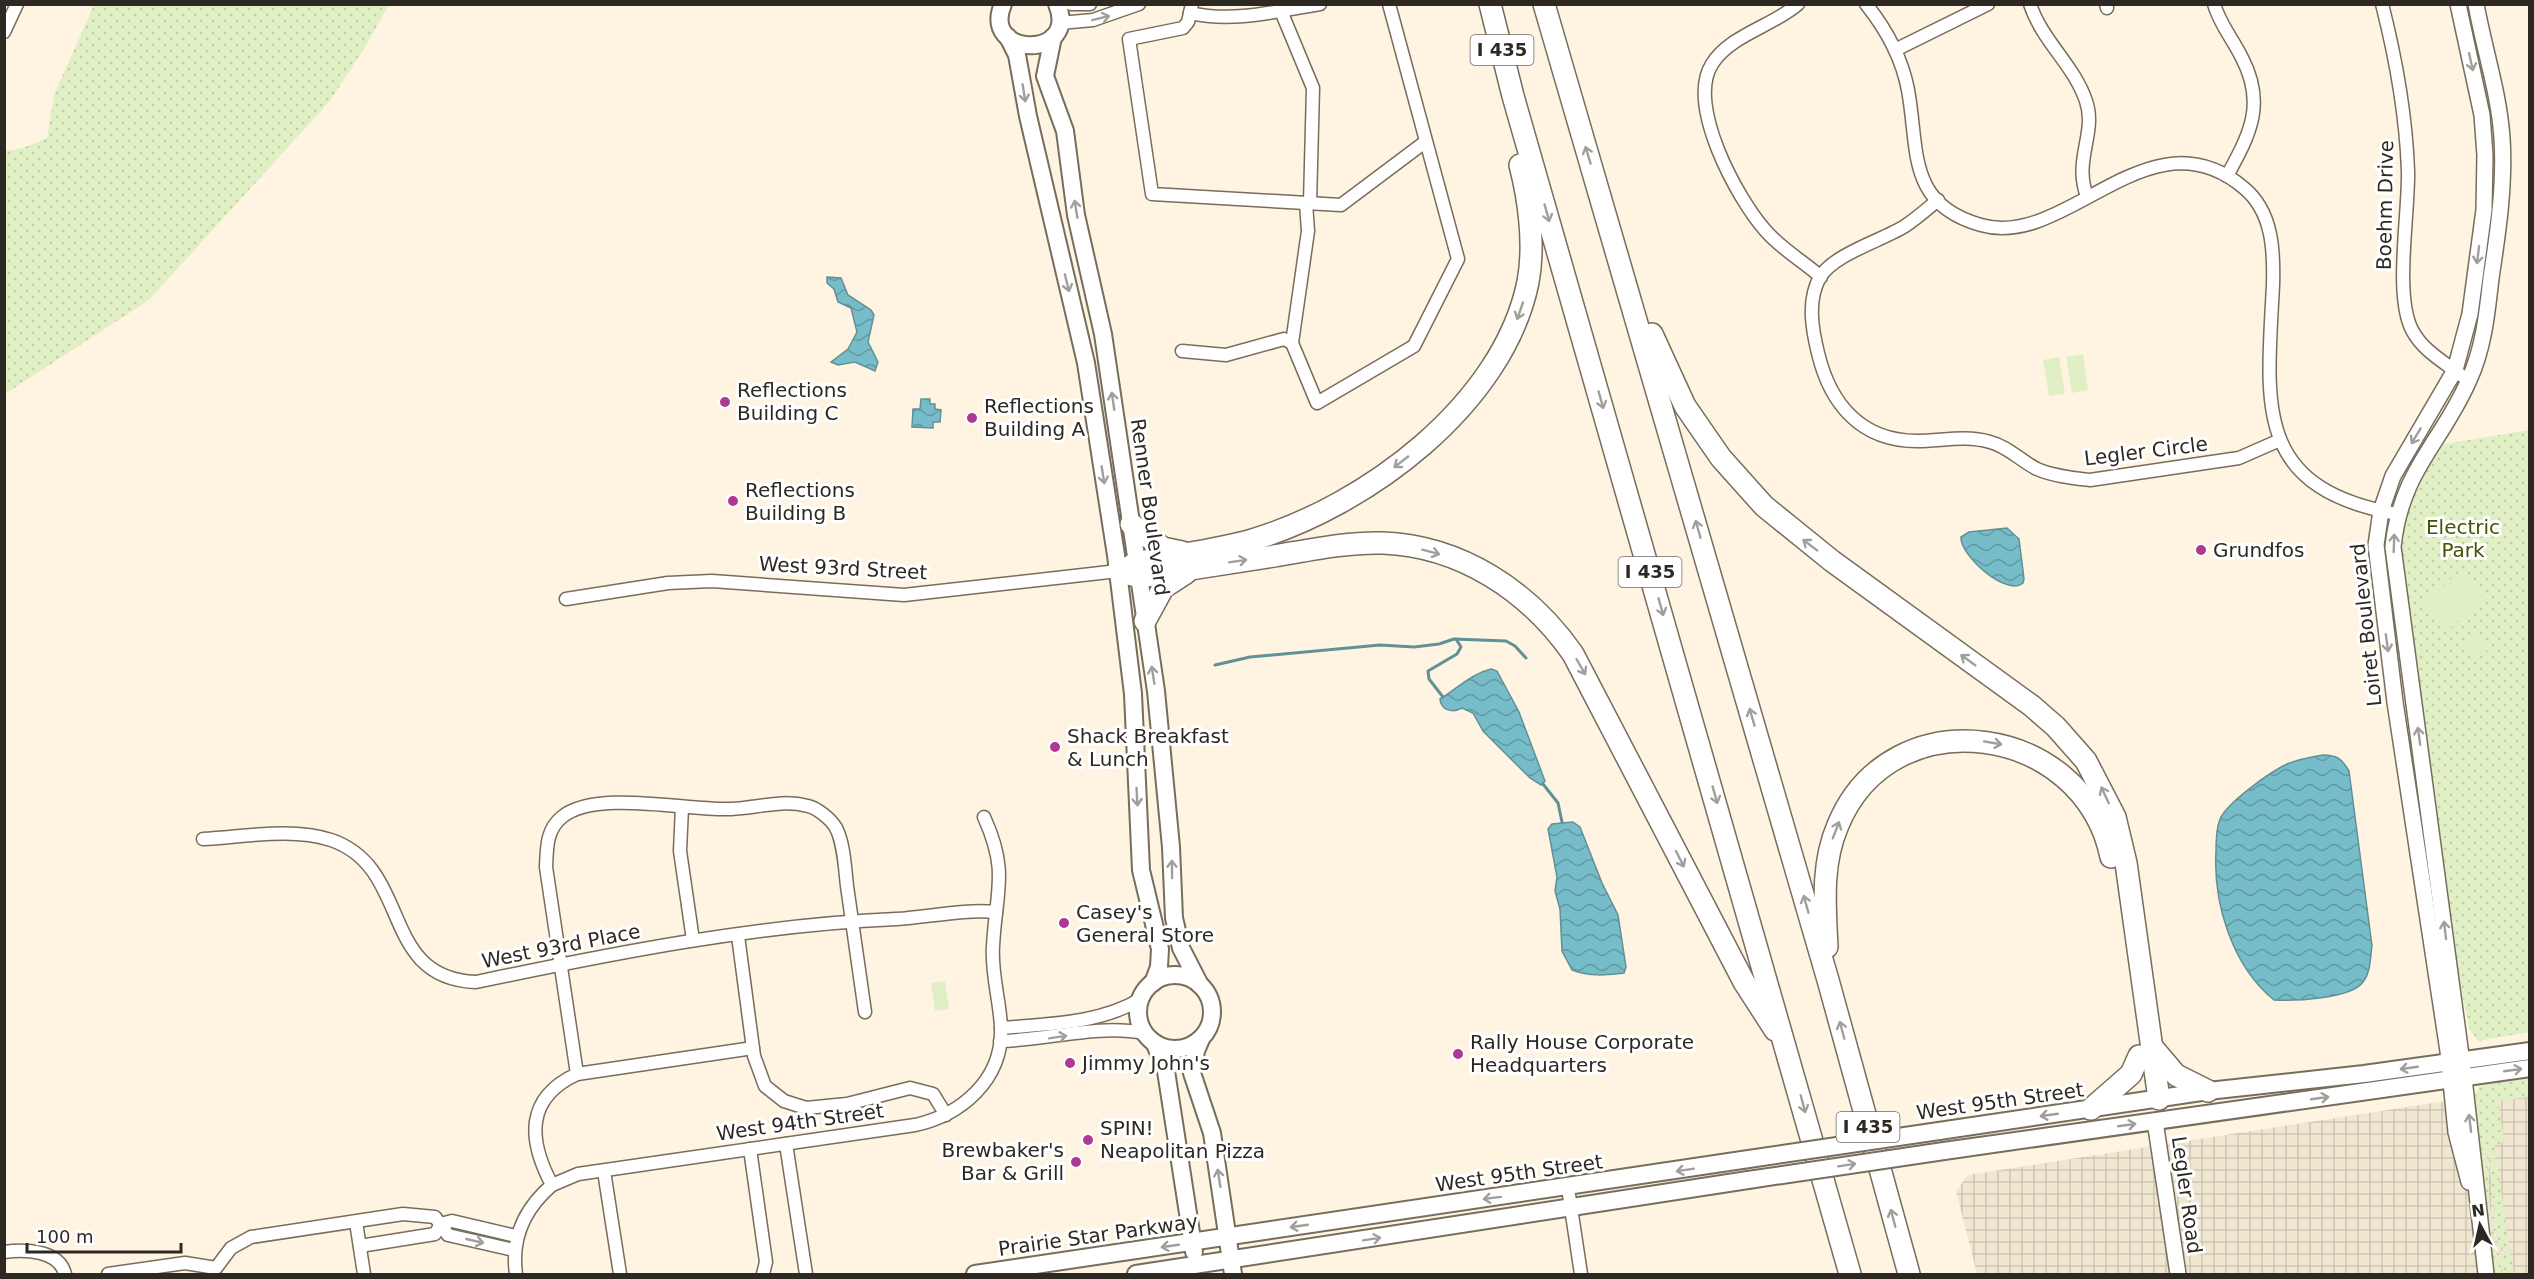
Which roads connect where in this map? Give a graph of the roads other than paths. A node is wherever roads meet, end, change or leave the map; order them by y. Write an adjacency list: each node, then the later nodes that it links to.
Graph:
1 (16, 4): 22 (street)
2 (1003, 4): 23 (main road, Renner Boulevard)
3 (1057, 4): 21 (main road)
4 (1071, 4): 5 (street)
5 (1089, 4)
6 (1139, 4): 21 (street, one-way to 6)
7 (1320, 4): 20 (street)
8 (1389, 4): 28 (street)
9 (1490, 4): 27 (highway, I 435)
10 (1544, 4): 33 (highway, I 435, one-way to 10)
11 (1798, 4): 34 (street)
12 (1866, 4): 24 (street)
13 (1988, 4): 24 (street)
14 (2030, 4): 30 (street)
15 (2214, 4): 29 (street)
16 (2382, 4): 37 (street, Boehm Drive)
17 (2458, 4): 26 (street, Loiret Boulevard, one-way to 26)
18 (2475, 4): 25 (street, Loiret Boulevard)
19 (1191, 9): 20 (street); 32 (street)
20 (1281, 11): 32 (street)
21 (1056, 30): 23 (main road); 42 (main road, Renner Boulevard, one-way to 21)
22 (4, 32)
23 (1008, 38): 44 (main road, Renner Boulevard, one-way to 44)
24 (1895, 50): 31 (street)
25 (2494, 86): 26 (street); 38 (street, Loiret Boulevard)
26 (2477, 89): 37 (street, Loiret Boulevard, one-way to 37)
27 (1513, 96): 43 (highway, one-way to 43); 67 (highway, I 435, one-way to 67)
28 (1425, 142): 32 (street); 35 (street)
29 (2227, 176): 30 (street); 39 (street)
30 (2087, 196): 31 (street)
31 (1938, 200): 34 (street)
32 (1308, 203): 35 (street)
33 (1623, 272): 57 (highway, I 435, one-way to 33); 69 (highway, one-way to 33)
34 (1821, 277): 39 (street, Legler Circle)
35 (1292, 343): 36 (street)
36 (1182, 351)
37 (2455, 370): 38 (street, Boehm Drive); 40 (street, Loiret Boulevard, one-way to 40)
38 (2469, 381): 41 (street, Loiret Boulevard)
39 (2280, 440): 40 (street)
40 (2381, 511): 41 (street); 51 (street, Loiret Boulevard, one-way to 51)
41 (2397, 514): 50 (street, Loiret Boulevard, one-way to 41)
42 (1131, 524): 43 (highway); 44 (main road, Renner Boulevard)
43 (1194, 560): 44 (highway); 46 (highway); 67 (highway, one-way to 67)
44 (1131, 570): 45 (street, West 93rd Street); 46 (main road, Renner Boulevard); 58 (main road, Renner Boulevard, one-way to 58)
45 (566, 599)
46 (1145, 621): 59 (main road, Renner Boulevard, one-way to 46)
47 (682, 807): 53 (street); 55 (street); 56 (street)
48 (984, 817): 52 (street, West 94th Street)
49 (203, 839): 56 (street, West 93rd Place)
50 (2437, 863): 51 (street); 70 (street, Loiret Boulevard, one-way to 50)
51 (2419, 865): 70 (street, Loiret Boulevard)
52 (996, 912): 53 (street, West 93rd Place); 62 (street, West 94th Street)
53 (852, 920): 54 (street, West 93rd Place); 61 (street)
54 (738, 936): 55 (street, West 93rd Place); 66 (street)
55 (693, 940): 56 (street, West 93rd Place)
56 (562, 964): 72 (street)
57 (1828, 980): 69 (highway, one-way to 69); 107 (highway, I 435, one-way to 57)
58 (1153, 983): 59 (main road); 60 (main road)
59 (1200, 985): 64 (main road)
60 (1141, 999): 62 (street); 63 (main road)
61 (865, 1012)
62 (1001, 1028): 65 (street, West 94th Street)
63 (1150, 1038): 64 (main road); 65 (street, one-way to 63); 89 (main road)
64 (1202, 1039): 88 (main road, one-way to 64)
65 (1000, 1041): 77 (street, West 94th Street)
66 (753, 1048): 72 (street); 77 (street)
67 (1787, 1048): 106 (highway, I 435, one-way to 106)
68 (2529, 1051): 70 (main road, West 95th Street)
69 (2145, 1052): 74 (highway); 75 (highway); 76 (highway)
70 (2455, 1061): 73 (street, Loiret Boulevard); 74 (main road, West 95th Street, one-way to 74)
71 (2529, 1068): 73 (main road, West 95th Street, one-way to 71)
72 (577, 1074): 82 (street)
73 (2456, 1079): 78 (main road, West 95th Street, one-way to 73); 109 (street, Loiret Boulevard)
74 (2208, 1091): 75 (main road, West 95th Street)
75 (2152, 1100): 76 (main road, West 95th Street); 78 (main road)
76 (2091, 1109): 83 (main road, West 95th Street, one-way to 83, bridge)
77 (946, 1115): 79 (street, West 94th Street)
78 (2155, 1121): 84 (main road, West 95th Street, one-way to 78, bridge); 108 (street, Legler Road)
79 (786, 1144): 80 (street, West 94th Street); 102 (street)
80 (750, 1149): 81 (street, West 94th Street); 96 (street)
81 (604, 1170): 82 (street, West 94th Street); 101 (street)
82 (552, 1185): 87 (street)
83 (1568, 1188): 84 (street); 88 (main road, West 95th Street, one-way to 88)
84 (1571, 1209): 93 (main road, West 95th Street, one-way to 84); 105 (street)
85 (356, 1222): 86 (street); 90 (street); 95 (street)
86 (441, 1224): 87 (street); 90 (street); 91 (street, one-way to 91)
87 (516, 1236): 91 (street)
88 (1227, 1236): 89 (main road, Prairie Star Parkway); 93 (main road)
89 (1193, 1243): 94 (main road); 103 (main road, Prairie Star Parkway, one-way to 103)
90 (360, 1246): 99 (street)
91 (514, 1250): 100 (street)
92 (4, 1252): 97 (street)
93 (1232, 1268): 94 (main road)
94 (1197, 1270): 104 (main road)
95 (214, 1271): 98 (street)
96 (764, 1273)
97 (65, 1275)
98 (108, 1275)
99 (364, 1275)
100 (516, 1275)
101 (620, 1275)
102 (806, 1275)
103 (975, 1275)
104 (1136, 1275)
105 (1581, 1275)
106 (1850, 1275)
107 (1909, 1275)
108 (2178, 1275)
109 (2486, 1275)

